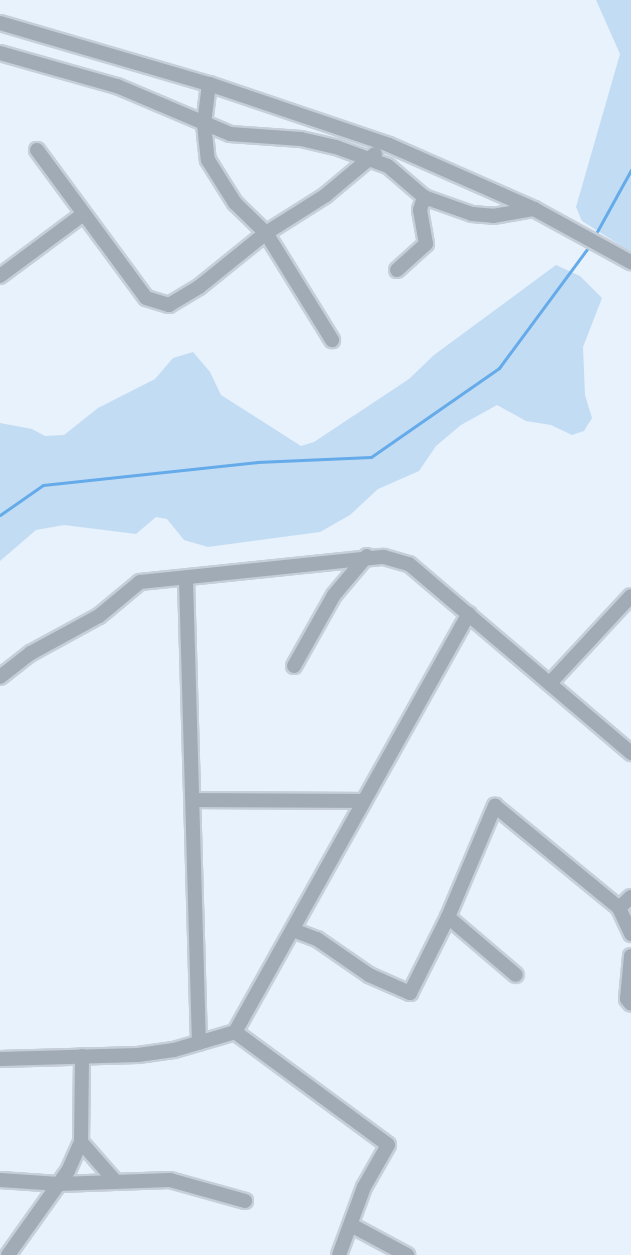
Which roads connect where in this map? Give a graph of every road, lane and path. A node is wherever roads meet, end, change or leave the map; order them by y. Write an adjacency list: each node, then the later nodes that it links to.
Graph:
1 (0, 23): 3 (street)
2 (0, 53): 4 (street)
3 (209, 84): 4 (street); 5 (street)
4 (204, 124): 7 (street); 11 (street)
5 (383, 142): 7 (street); 9 (street)
6 (37, 150): 10 (street)
7 (370, 159): 8 (street); 11 (street)
8 (424, 197): 9 (street); 13 (street)
9 (534, 209): 12 (street)
10 (82, 215): 11 (street); 14 (street)
11 (266, 233): 15 (street)
12 (631, 262)
13 (397, 270)
14 (0, 276)
15 (332, 340)
16 (367, 556): 17 (street); 19 (street); 20 (street)
17 (186, 579): 21 (street); 24 (street)
18 (631, 596): 22 (street)
19 (469, 614): 22 (street); 25 (street)
20 (294, 666)
21 (0, 677)
22 (551, 682): 23 (street)
23 (631, 753)
24 (194, 800): 25 (street); 35 (street)
25 (364, 801): 29 (street)
26 (631, 897): 27 (street)
27 (619, 908): 28 (street); 30 (street)
28 (448, 917): 29 (street); 32 (street)
29 (293, 930): 34 (street)
30 (631, 934)
31 (631, 956): 33 (street)
32 (516, 975)
33 (631, 1004)
34 (234, 1032): 35 (street); 43 (street)
35 (199, 1043): 36 (street)
36 (82, 1056): 37 (street); 38 (street)
37 (0, 1059)
38 (81, 1143): 40 (street); 41 (street)
39 (0, 1180): 41 (street)
40 (115, 1181): 41 (street); 42 (street)
41 (59, 1184): 44 (street)
42 (245, 1201)
43 (351, 1225): 45 (street); 46 (street)
44 (8, 1255)
45 (339, 1255)
46 (406, 1255)

